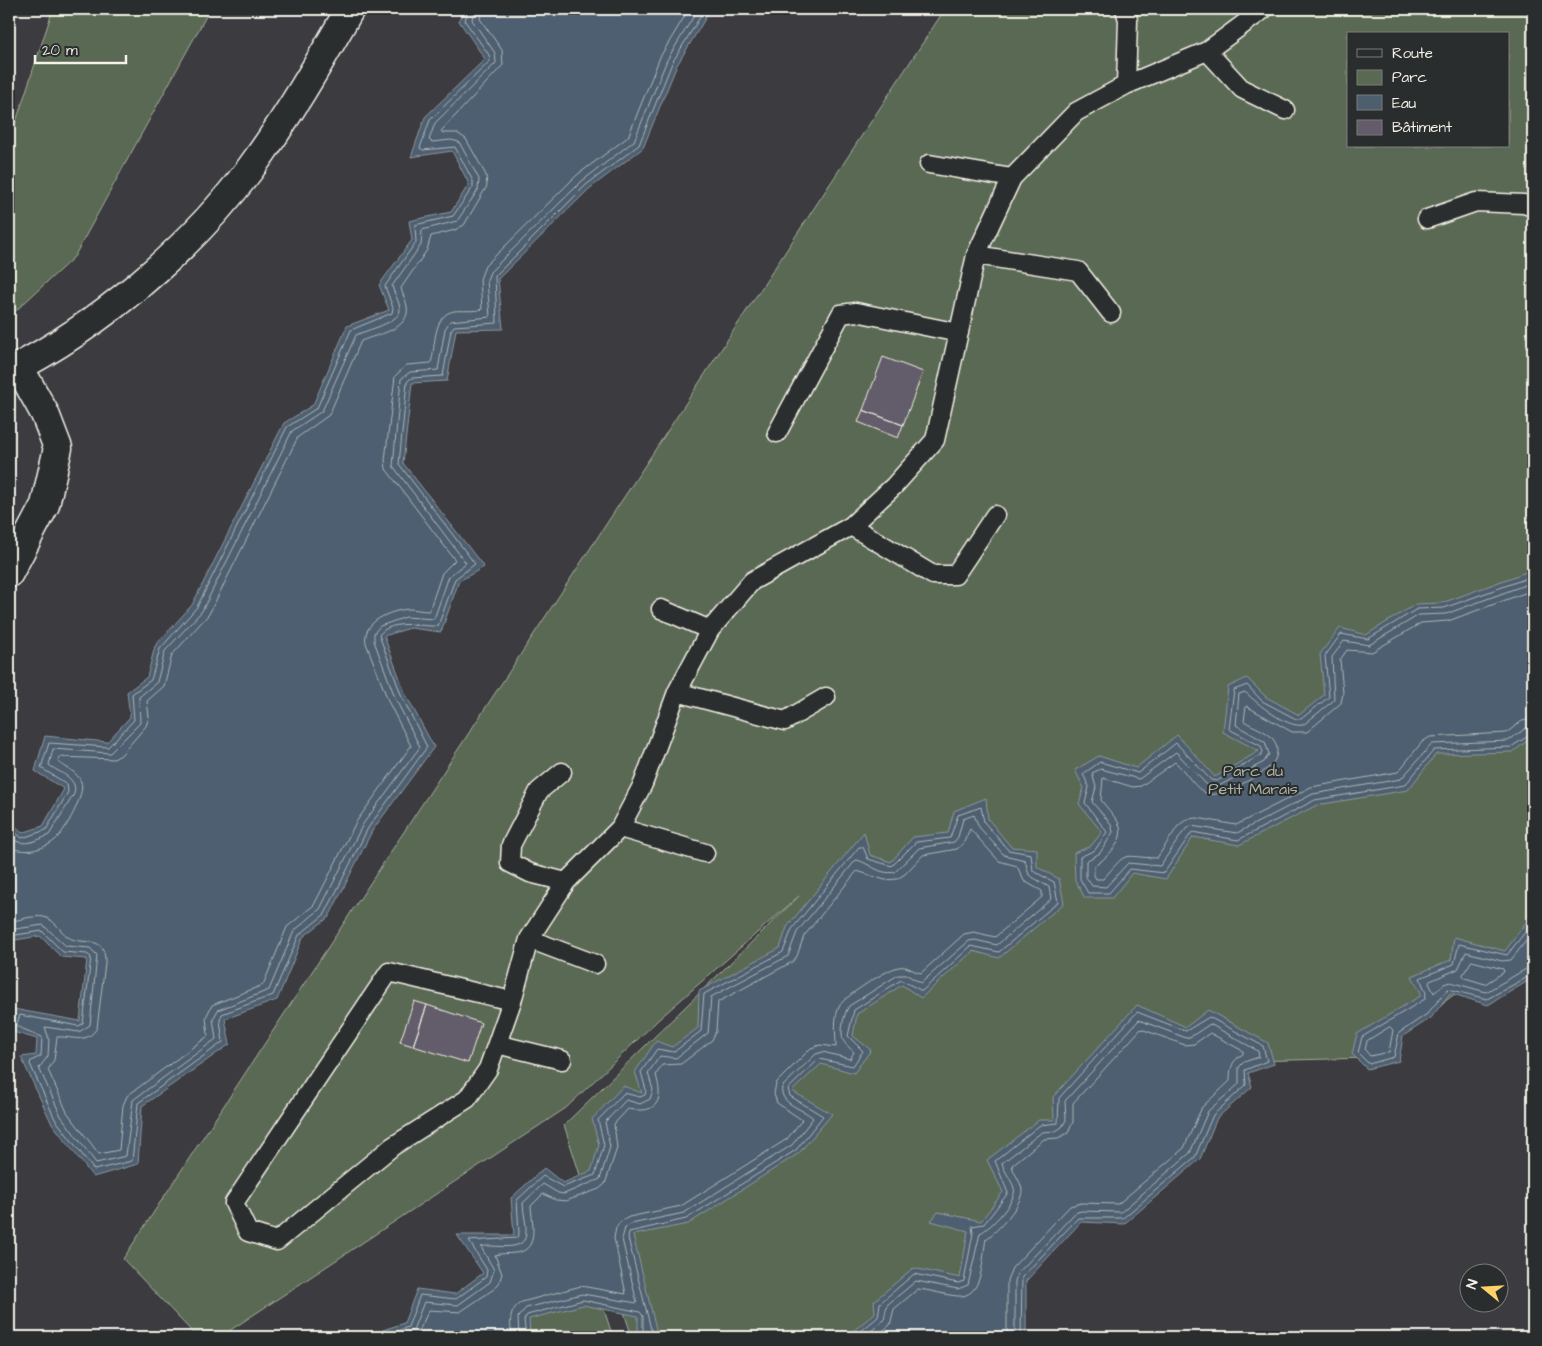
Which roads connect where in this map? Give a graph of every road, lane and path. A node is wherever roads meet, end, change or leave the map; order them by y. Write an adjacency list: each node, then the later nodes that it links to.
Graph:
1 (350, 9): 14 (street)
2 (1124, 9): 5 (lane)
3 (1264, 9): 4 (lane)
4 (1207, 51): 5 (lane); 6 (lane)
5 (1126, 85): 8 (lane)
6 (1285, 110)
7 (929, 164): 8 (lane)
8 (1012, 178): 11 (lane)
9 (1533, 207): 10 (lane)
10 (1427, 219)
11 (976, 255): 12 (lane); 13 (lane)
12 (1112, 313)
13 (959, 334): 15 (lane); 17 (lane)
14 (14, 369): 18 (street)
15 (777, 433)
16 (995, 515): 17 (lane)
17 (851, 526): 20 (lane)
18 (9, 573)
19 (660, 610): 20 (lane)
20 (710, 630): 21 (lane)
21 (677, 692): 22 (lane); 24 (lane)
22 (826, 697)
23 (562, 772): 26 (lane)
24 (620, 828): 25 (lane); 26 (lane)
25 (705, 853)
26 (566, 882): 27 (lane)
27 (529, 939): 28 (lane); 29 (lane)
28 (594, 964)
29 (512, 1001): 30 (lane); 30 (lane)
30 (497, 1044): 31 (lane)
31 (562, 1060)

